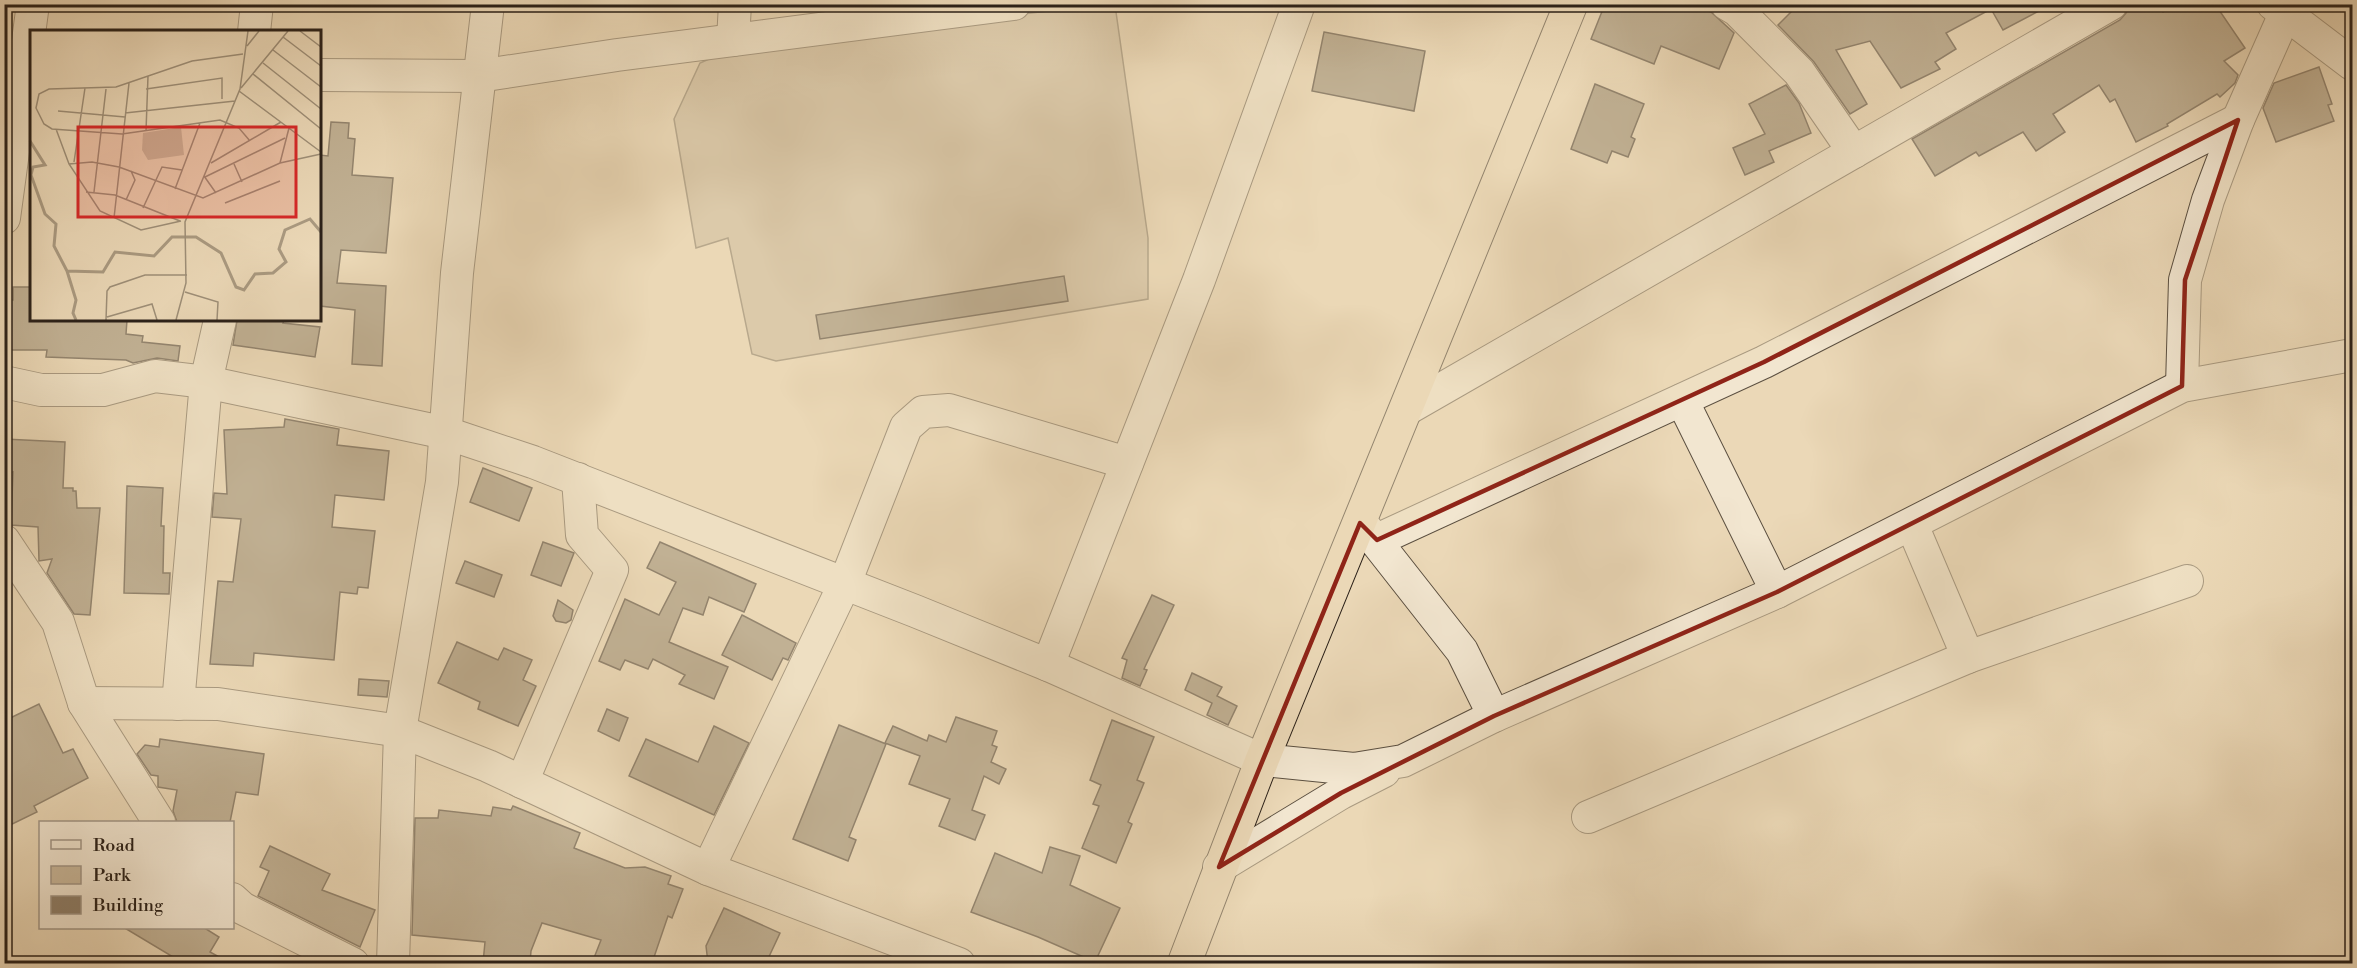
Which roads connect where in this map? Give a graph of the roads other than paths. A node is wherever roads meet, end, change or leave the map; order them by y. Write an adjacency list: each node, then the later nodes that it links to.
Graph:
1 (33, 4): 13 (street)
2 (257, 4): 11 (street)
3 (488, 4): 16 (street)
4 (735, 4): 12 (street)
5 (1014, 4): 12 (street)
6 (1299, 4): 28 (street)
7 (1571, 4): 26 (highway)
8 (1727, 4): 18 (street)
9 (2111, 4): 18 (street)
10 (2279, 9): 14 (street); 17 (street)
11 (254, 30)
12 (733, 40): 16 (street)
13 (21, 43): 19 (street)
14 (2352, 64)
15 (321, 75): 16 (street)
16 (479, 76): 27 (street)
17 (2238, 120): 24 (street); 25 (street)
18 (1854, 152): 26 (street)
19 (4, 218)
20 (220, 321): 23 (street)
21 (2352, 355): 24 (street)
22 (4, 382): 23 (street)
23 (206, 382): 27 (street); 39 (street)
24 (2182, 386): 30 (street)
25 (1682, 400): 31 (street); 35 (street)
26 (1407, 409): 31 (highway)
27 (446, 433): 29 (street); 41 (street)
28 (1127, 463): 34 (street); 37 (street)
29 (578, 479): 34 (street); 44 (street)
30 (1912, 525): 35 (street); 36 (street)
31 (1369, 531): 40 (street); 42 (highway)
32 (4, 541): 38 (street)
33 (2187, 581): 36 (street)
34 (845, 584): 37 (street); 48 (street)
35 (1777, 592): 40 (street)
36 (1968, 657): 45 (street)
37 (1048, 665): 42 (street)
38 (84, 703): 39 (street); 46 (street)
39 (178, 704): 41 (street)
40 (1494, 716): 43 (street)
41 (400, 731): 44 (street); 51 (street)
42 (1262, 760): 43 (street); 47 (highway)
43 (1403, 761): 47 (street)
44 (522, 782): 48 (street)
45 (1588, 817)
46 (158, 821)
47 (1219, 867): 53 (highway)
48 (708, 869): 52 (street)
49 (234, 901): 50 (street)
50 (353, 963)
51 (393, 963)
52 (959, 963)
53 (1184, 963)

